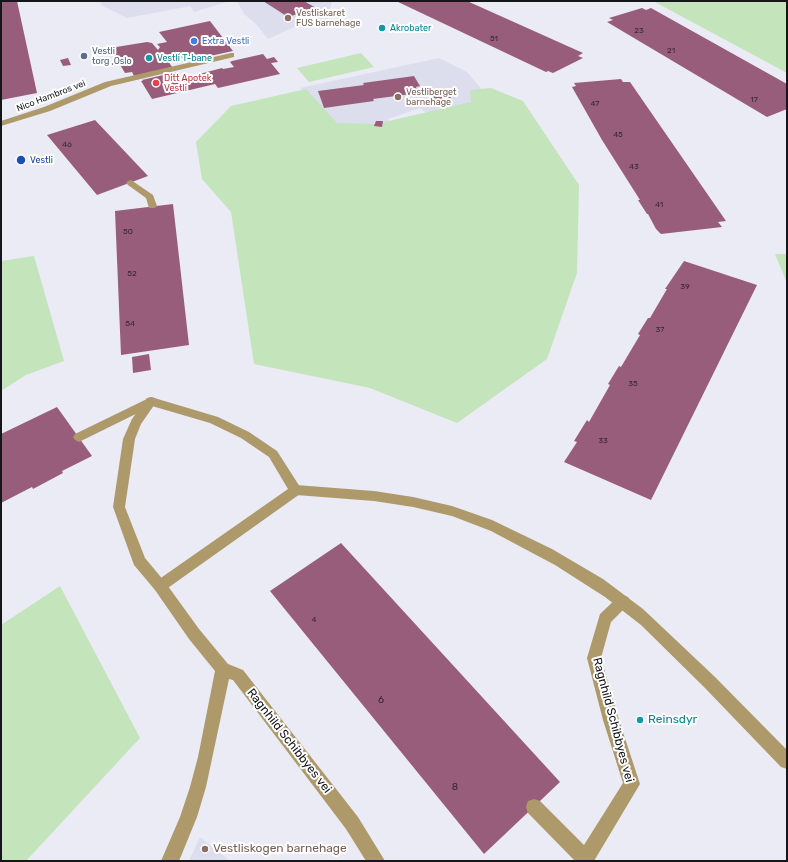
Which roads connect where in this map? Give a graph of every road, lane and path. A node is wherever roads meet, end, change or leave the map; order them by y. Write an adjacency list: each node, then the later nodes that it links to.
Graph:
1 (231, 55): 2 (street, Nico Hambros vei)
2 (1, 124)
3 (132, 183): 4 (street)
4 (152, 206)
5 (151, 401): 6 (street); 7 (street); 8 (street, Ragnhild Schibbyes vei)
6 (78, 437)
7 (296, 490): 8 (street); 9 (street)
8 (160, 586): 10 (street, Ragnhild Schibbyes vei)
9 (623, 601): 11 (street); 13 (street, Ragnhild Schibbyes vei)
10 (223, 669): 14 (street); 15 (street, Ragnhild Schibbyes vei)
11 (787, 761)
12 (534, 807): 13 (street, Ragnhild Schibbyes vei)
13 (585, 860)
14 (170, 861)
15 (376, 861)

